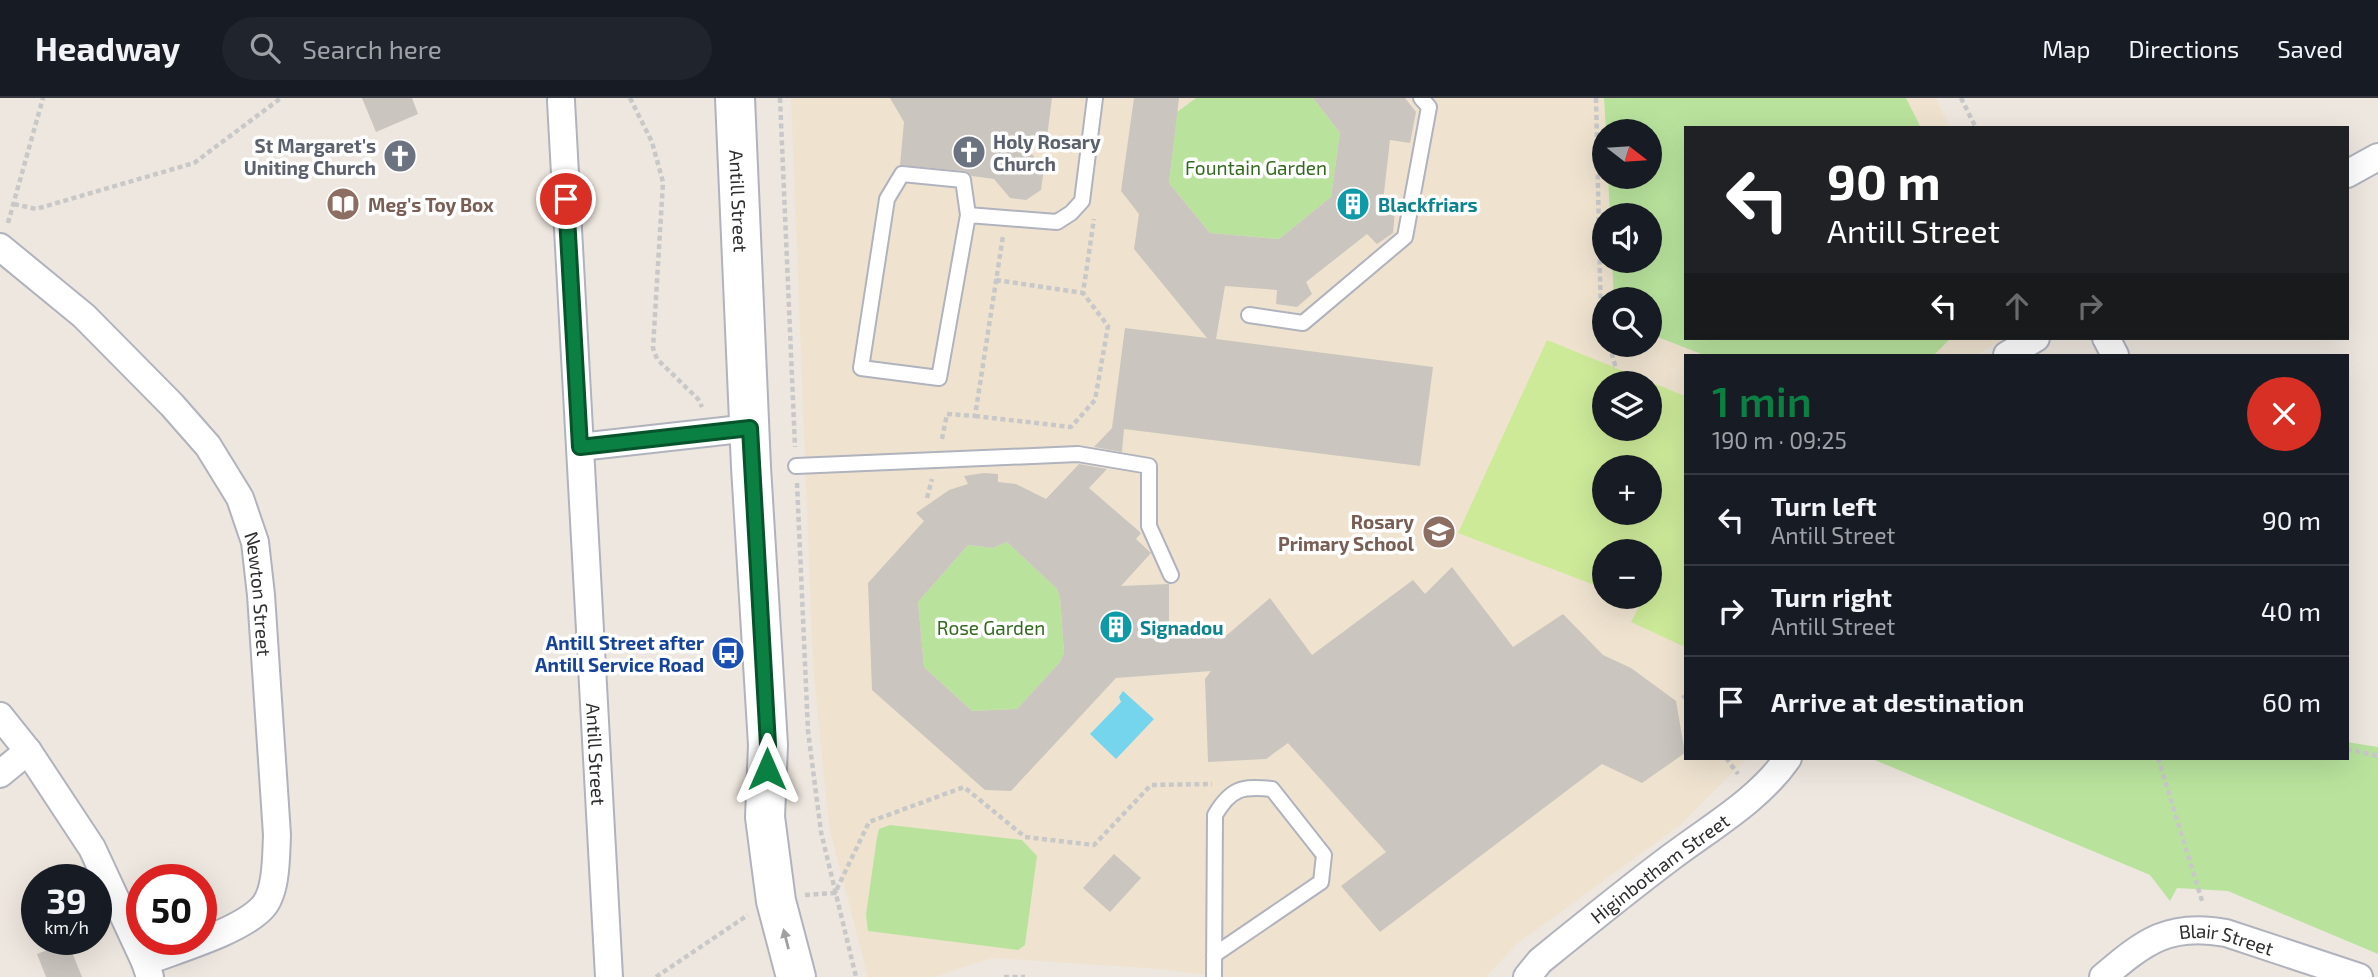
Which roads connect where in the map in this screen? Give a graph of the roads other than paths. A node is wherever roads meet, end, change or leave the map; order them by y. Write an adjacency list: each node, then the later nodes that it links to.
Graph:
1 (735, 98): 12 (main road, Antill Street)
2 (1095, 98): 7 (lane)
3 (1421, 98): 9 (lane)
4 (561, 100): 13 (street, Antill Street)
5 (2378, 157): 6 (street)
6 (2349, 173)
7 (968, 215): 7 (lane)
8 (3, 237): 22 (street, Newton Street)
9 (1249, 315)
10 (2033, 340): 11 (street)
11 (2009, 354)
12 (750, 428): 13 (street); 17 (main road, Antill Street)
13 (580, 447): 23 (street, Antill Street)
14 (796, 466): 15 (lane)
15 (1171, 575)
16 (0, 716): 18 (street)
17 (768, 745): 24 (main road, Antill Street, one-way to 17); 25 (main road, Antill Street)
18 (28, 751): 20 (street); 22 (street)
19 (1787, 760): 27 (street, Higinbotham Street)
20 (0, 774)
21 (1214, 955): 21 (lane); 26 (lane)
22 (148, 970)
23 (609, 977)
24 (796, 977)
25 (824, 977)
26 (1214, 977)
27 (1528, 977)
28 (2103, 977): 29 (street, Blair Street)
29 (2359, 977)

